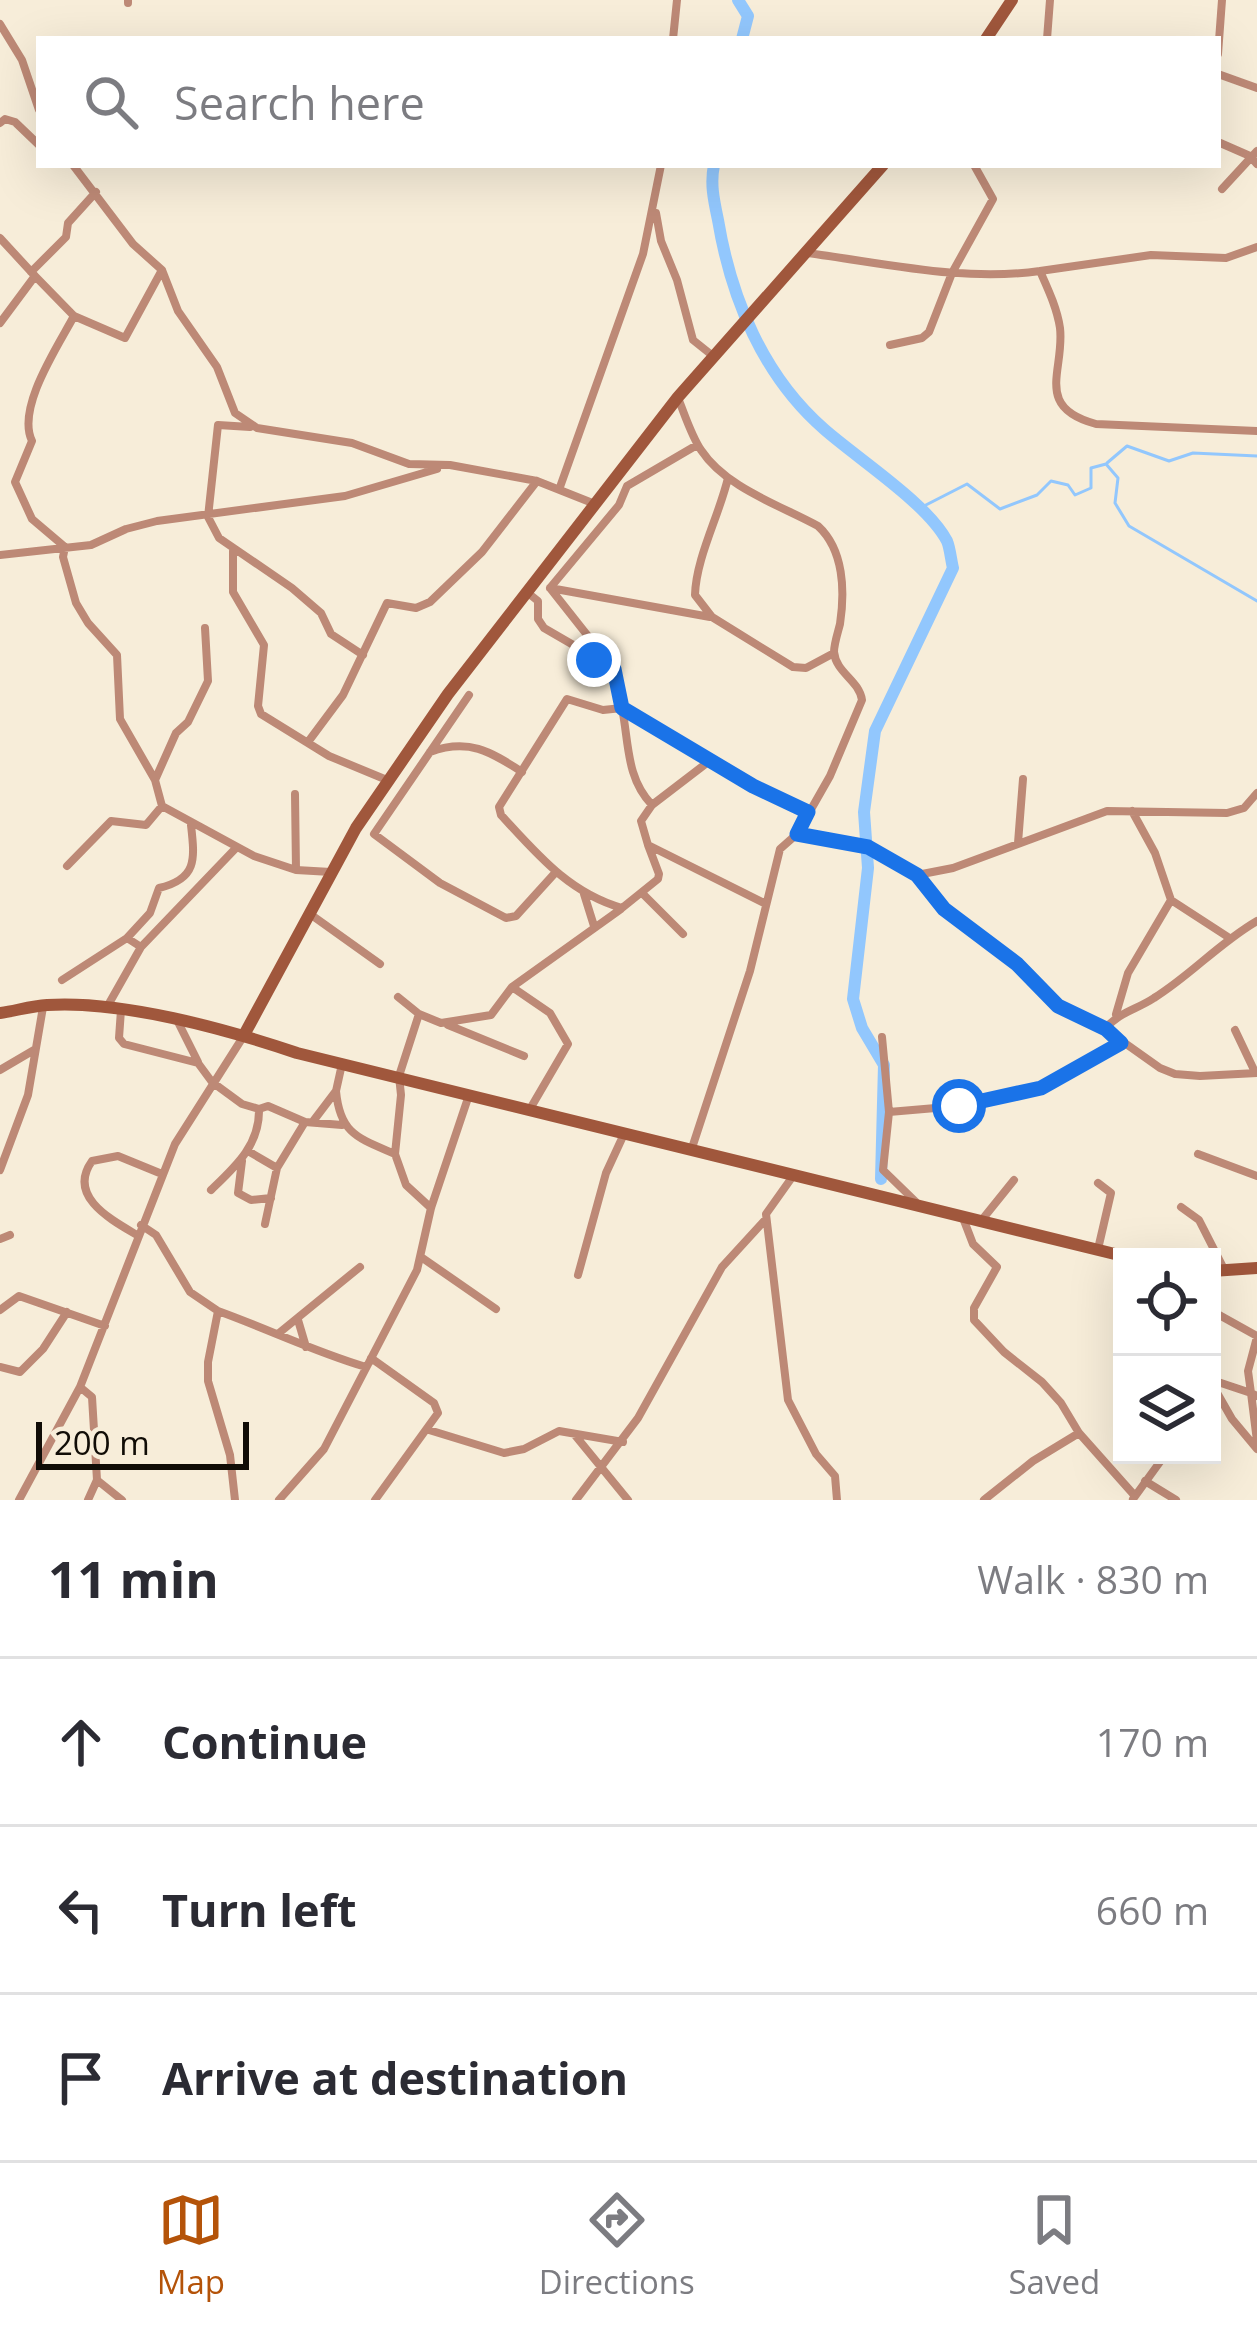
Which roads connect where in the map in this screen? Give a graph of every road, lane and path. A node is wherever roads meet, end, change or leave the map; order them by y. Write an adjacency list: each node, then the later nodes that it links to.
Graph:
1 (677, 0): 6 (street)
2 (1012, 0): 7 (street)
3 (1049, 0): 8 (street)
4 (1222, 0): 9 (street)
5 (0, 24): 12 (street)
6 (673, 36)
7 (988, 36)
8 (1048, 36)
9 (1219, 36)
10 (1221, 75): 11 (street)
11 (1257, 88)
12 (36, 101)
13 (0, 123): 14 (street)
14 (36, 142)
15 (1221, 143): 16 (street)
16 (1255, 157): 21 (street)
17 (76, 168): 22 (street)
18 (660, 168): 23 (street)
19 (880, 168): 26 (street)
20 (976, 168): 30 (street)
21 (1222, 189)
22 (96, 192): 27 (street); 29 (street)
23 (655, 193): 34 (street); 42 (street)
24 (0, 238): 29 (street)
25 (1257, 247): 28 (street)
26 (805, 253): 30 (street); 34 (street)
27 (162, 270): 31 (street); 36 (street)
28 (1040, 272): 30 (street); 37 (street)
29 (33, 274): 31 (street); 32 (street)
30 (952, 274): 33 (street)
31 (74, 316): 45 (street)
32 (0, 323)
33 (890, 345)
34 (714, 357): 35 (street)
35 (678, 397): 38 (street); 43 (street)
36 (257, 428): 39 (street); 44 (street)
37 (1257, 431)
38 (698, 446): 40 (street); 48 (street)
39 (450, 465): 41 (street); 44 (street)
40 (728, 478): 50 (street); 52 (street)
41 (537, 481): 42 (street); 53 (street)
42 (560, 487): 43 (street)
43 (596, 504): 49 (street)
44 (208, 517): 45 (street); 46 (street)
45 (65, 547): 47 (street); 63 (street)
46 (233, 551): 53 (street); 57 (street)
47 (0, 555)
48 (550, 588): 50 (street); 54 (street)
49 (528, 593): 54 (street); 61 (street)
50 (712, 617): 52 (street)
51 (206, 628): 63 (street)
52 (834, 653): 70 (street)
53 (363, 655): 57 (street)
54 (614, 669): 56 (street)
55 (470, 695): 58 (street)
56 (622, 708): 59 (street); 60 (street); 67 (street)
57 (308, 742): 61 (street)
58 (427, 753): 60 (street); 64 (street)
59 (712, 759): 67 (street); 70 (street)
60 (522, 772): 79 (street)
61 (389, 777): 64 (street); 78 (street)
62 (1023, 778): 73 (street)
63 (155, 780): 68 (street)
64 (406, 784): 79 (street)
65 (1257, 793): 69 (street)
66 (295, 794): 77 (street)
67 (652, 805): 74 (street)
68 (162, 806): 71 (street); 76 (street)
69 (1132, 810): 73 (street); 83 (street)
70 (808, 812): 72 (street)
71 (190, 824): 75 (street); 91 (street)
72 (797, 834): 80 (street); 84 (street)
73 (1018, 843): 80 (street)
74 (648, 845): 82 (street); 84 (street)
75 (235, 848): 77 (street); 92 (street)
76 (68, 866)
77 (296, 870): 78 (street)
78 (331, 872): 86 (street)
79 (555, 873): 81 (street)
80 (917, 875): 104 (street)
81 (584, 892): 85 (street); 88 (street)
82 (643, 894): 85 (street); 89 (street)
83 (1171, 900): 90 (street); 101 (street)
84 (766, 904): 125 (street)
85 (622, 908): 88 (street)
86 (309, 913): 93 (street); 106 (street)
87 (1257, 921): 90 (street)
88 (594, 926): 95 (street)
89 (683, 934)
90 (1228, 937): 101 (street)
91 (127, 938): 92 (street); 94 (street)
92 (140, 947): 98 (street)
93 (380, 964)
94 (62, 980)
95 (512, 987): 103 (street); 120 (street)
96 (398, 997): 100 (street)
97 (43, 1005): 98 (street); 99 (street); 109 (street)
98 (114, 1008): 102 (street); 111 (street)
99 (0, 1013)
100 (419, 1013): 103 (street); 115 (street)
101 (1116, 1016): 104 (street)
102 (178, 1022): 106 (street); 111 (street)
103 (441, 1023): 110 (street)
104 (1106, 1029): 108 (street)
105 (1235, 1030): 114 (street)
106 (244, 1035): 112 (street); 116 (street)
107 (882, 1036): 121 (street)
108 (1121, 1043): 114 (street); 121 (street)
109 (34, 1050): 113 (street); 131 (street)
110 (524, 1056)
111 (198, 1064): 116 (street)
112 (342, 1064): 115 (street); 117 (street)
113 (0, 1070)
114 (1256, 1073)
115 (398, 1076): 118 (street); 127 (street)
116 (212, 1082): 119 (street); 132 (street)
117 (336, 1091): 122 (street); 123 (street)
118 (470, 1095): 120 (street); 141 (street)
119 (259, 1109): 122 (street); 126 (street)
120 (530, 1111): 124 (street)
121 (889, 1112): 139 (street)
122 (310, 1121): 123 (street); 130 (street)
123 (344, 1126): 127 (street)
124 (625, 1133): 125 (street); 155 (street)
125 (692, 1148): 133 (street)
126 (248, 1151): 129 (street); 130 (street)
127 (395, 1154): 141 (street)
128 (1198, 1154): 134 (street)
129 (242, 1161): 137 (street); 138 (street)
130 (277, 1168): 138 (street)
131 (0, 1170)
132 (162, 1174): 146 (street); 147 (street)
133 (794, 1174): 139 (street); 143 (street)
134 (1257, 1176)
135 (1014, 1180): 144 (street)
136 (1098, 1183): 149 (street)
137 (212, 1190)
138 (272, 1198): 145 (street)
139 (917, 1203): 142 (street)
140 (1181, 1207): 148 (street)
141 (431, 1208): 151 (street)
142 (963, 1216): 144 (street); 174 (street)
143 (766, 1219): 175 (street); 190 (street)
144 (981, 1221): 149 (street)
145 (265, 1224)
146 (141, 1225): 147 (street); 158 (street)
147 (137, 1235): 162 (street)
148 (1210, 1248)
149 (1098, 1250): 150 (street)
150 (1113, 1254)
151 (421, 1257): 156 (street); 166 (street)
152 (359, 1267): 161 (street)
153 (1257, 1268): 154 (street)
154 (1221, 1271)
155 (578, 1275)
156 (496, 1309)
157 (0, 1310): 159 (street)
158 (218, 1311): 163 (street); 185 (street)
159 (67, 1312): 162 (street); 167 (street)
160 (1221, 1316): 164 (street)
161 (298, 1320): 163 (street); 165 (street)
162 (105, 1326): 169 (street)
163 (279, 1333): 165 (street)
164 (1257, 1336): 170 (street)
165 (306, 1348): 166 (street)
166 (368, 1363): 172 (street); 186 (street)
167 (0, 1367)
168 (1221, 1385): 170 (street)
169 (80, 1388): 179 (street); 182 (street)
170 (1254, 1394): 176 (street)
171 (1221, 1399): 176 (street)
172 (429, 1430): 173 (street); 187 (street)
173 (574, 1433): 175 (street); 178 (street)
174 (1079, 1433): 181 (street); 191 (street)
175 (623, 1442): 178 (street)
176 (1257, 1445)
177 (1159, 1464): 180 (street)
178 (602, 1469): 188 (street); 189 (street)
179 (98, 1480): 183 (street); 184 (street)
180 (1145, 1481): 181 (street); 192 (street)
181 (1134, 1498)
182 (19, 1500)
183 (88, 1500)
184 (122, 1500)
185 (235, 1500)
186 (279, 1500)
187 (375, 1500)
188 (576, 1500)
189 (628, 1500)
190 (837, 1500)
191 (984, 1500)
192 (1176, 1500)

